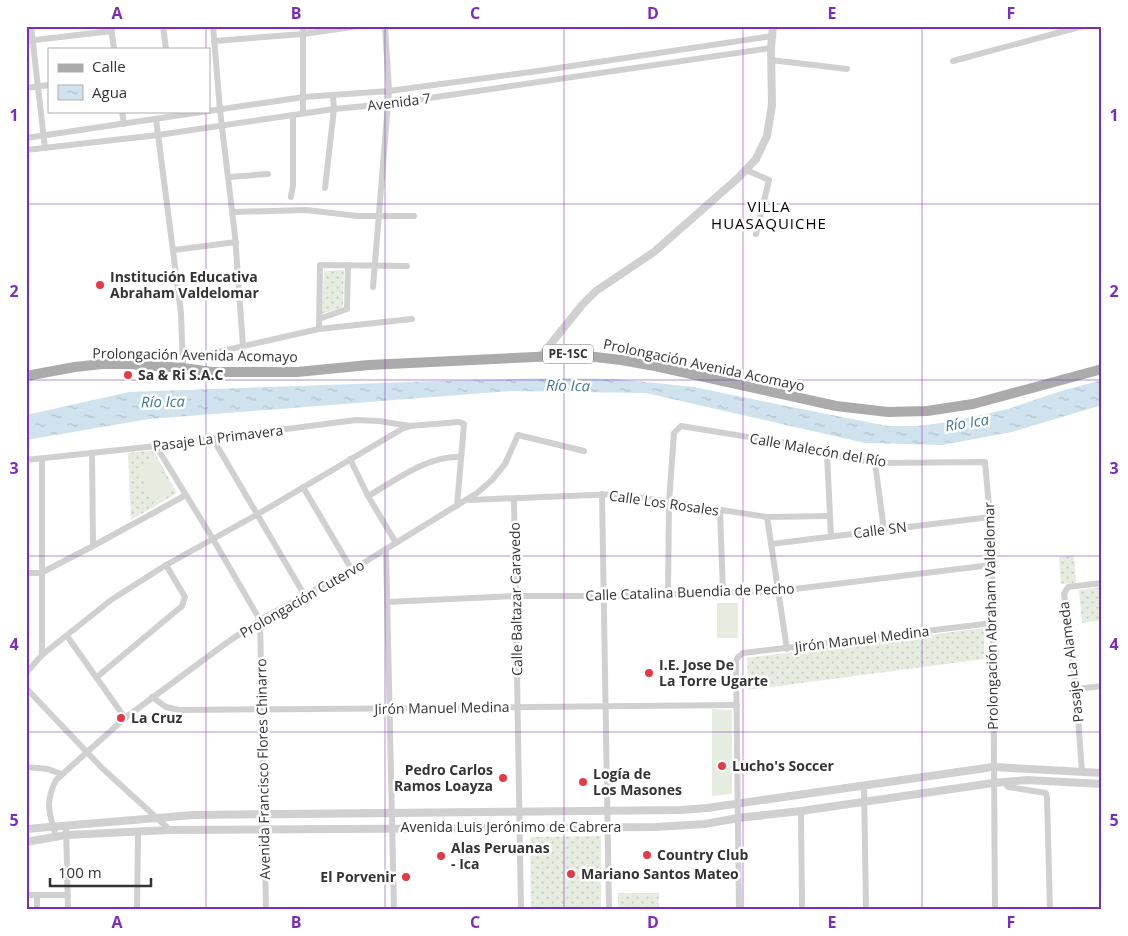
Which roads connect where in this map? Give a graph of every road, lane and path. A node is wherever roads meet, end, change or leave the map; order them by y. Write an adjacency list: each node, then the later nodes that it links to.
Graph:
1 (31, 26): 12 (street)
2 (163, 26): 15 (street)
3 (213, 26): 13 (street)
4 (303, 26): 10 (street)
5 (359, 26): 10 (street)
6 (385, 26): 23 (street)
7 (773, 26): 11 (street)
8 (1083, 26): 18 (street)
9 (111, 28): 12 (street); 14 (street)
10 (303, 34): 13 (street); 25 (street)
11 (772, 36): 16 (street); 23 (street, Avenida 7)
12 (29, 40): 21 (street)
13 (214, 42): 28 (street)
14 (114, 48)
15 (166, 48)
16 (771, 48): 17 (street); 26 (street, Avenida 7)
17 (771, 60): 19 (street); 43 (street)
18 (953, 61)
19 (847, 69)
20 (48, 85): 21 (street)
21 (38, 87): 22 (street); 38 (street)
22 (26, 88)
23 (390, 91): 24 (street, Avenida 7); 26 (street)
24 (333, 96): 25 (street, Avenida 7); 27 (street)
25 (304, 97): 28 (street, Avenida 7); 32 (street)
26 (388, 104): 27 (street, Avenida 7); 49 (street)
27 (334, 109): 32 (street, Avenida 7); 46 (street)
28 (220, 110): 29 (street, Avenida 7); 37 (street)
29 (210, 111)
30 (122, 112): 36 (street)
31 (196, 112): 33 (street, Avenida 7)
32 (303, 113): 34 (street, Avenida 7)
33 (173, 114): 35 (street, Avenida 7)
34 (293, 115): 37 (street, Avenida 7); 47 (street)
35 (156, 119): 36 (street, Avenida 7); 39 (street)
36 (124, 124): 38 (street, Avenida 7)
37 (222, 125): 39 (street, Avenida 7); 45 (street)
38 (44, 135): 40 (street, Avenida 7); 41 (street)
39 (158, 135): 41 (street, Avenida 7); 53 (street)
40 (26, 138)
41 (45, 148): 42 (street, Avenida 7)
42 (26, 150)
43 (746, 170): 51 (street); 63 (street)
44 (268, 174): 45 (street)
45 (228, 178): 48 (street)
46 (325, 188)
47 (291, 197)
48 (233, 212): 49 (street); 52 (street)
49 (378, 216): 50 (street); 55 (street)
50 (414, 216)
51 (756, 234)
52 (236, 242): 53 (street); 61 (street)
53 (174, 250): 62 (street)
54 (348, 265): 55 (street); 58 (street); 58 (street)
55 (375, 265): 56 (street); 57 (street)
56 (407, 266)
57 (373, 287)
58 (319, 319): 60 (street)
59 (412, 319): 60 (street)
60 (319, 329): 61 (street)
61 (243, 346): 62 (street)
62 (184, 354): 64 (street)
63 (541, 356): 64 (main road, Prolongación Avenida Acomayo / PE-1SC); 65 (main road, Prolongación Avenida Acomayo / PE-1SC)
64 (183, 368): 66 (main road, Prolongación Avenida Acomayo / PE-1SC)
65 (1102, 369)
66 (26, 376)
67 (410, 426): 68 (street, Pasaje La Primavera); 73 (street); 75 (street)
68 (213, 439): 69 (street, Pasaje La Primavera); 88 (street)
69 (156, 446): 71 (street, Pasaje La Primavera); 81 (street, Avenida Francisco Flores Chinarro)
70 (584, 451): 84 (street, Prolongación Cutervo)
71 (92, 453): 74 (street, Pasaje La Primavera); 97 (street)
72 (828, 454): 77 (street, Calle Malecón del Río); 85 (street, Calle Malecón del Río); 89 (street)
73 (461, 457): 82 (street); 86 (street)
74 (42, 459): 76 (street, Pasaje La Primavera); 103 (street)
75 (350, 459): 79 (street); 82 (street)
76 (26, 460)
77 (875, 463): 78 (street, Calle Malecón del Río); 92 (street)
78 (986, 465): 91 (street, Prolongación Abraham Valdelomar)
79 (303, 487): 88 (street); 101 (street)
80 (602, 494): 83 (street, Calle Los Rosales); 85 (street, Calle Los Rosales); 110 (street)
81 (186, 495): 94 (street, Avenida Francisco Flores Chinarro); 97 (street)
82 (368, 496): 95 (street)
83 (514, 498): 84 (street, Calle Los Rosales); 109 (street, Calle Baltazar Caravedo)
84 (467, 500): 86 (street, Prolongación Cutervo)
85 (669, 502): 87 (street, Calle Los Rosales); 107 (street)
86 (458, 506): 95 (street, Prolongación Cutervo)
87 (720, 510): 90 (street, Calle Los Rosales); 106 (street)
88 (258, 514): 94 (street); 108 (street)
89 (830, 516): 90 (street, Calle Los Rosales); 93 (street)
90 (767, 517): 96 (street)
91 (990, 517): 92 (street, Calle SN); 100 (street, Prolongación Abraham Valdelomar)
92 (884, 530): 93 (street, Calle SN)
93 (831, 536): 96 (street, Calle SN)
94 (213, 539): 99 (street); 112 (street, Avenida Francisco Flores Chinarro)
95 (396, 543): 98 (street, Prolongación Cutervo)
96 (771, 544): 105 (street)
97 (93, 546): 103 (street)
98 (386, 550): 101 (street, Prolongación Cutervo); 111 (street)
99 (166, 565): 114 (street); 118 (street)
100 (991, 565): 105 (street, Calle Catalina Buendia de Pecho); 113 (street, Prolongación Abraham Valdelomar)
101 (352, 570): 108 (street, Prolongación Cutervo)
102 (26, 573): 103 (street)
103 (41, 574): 116 (street)
104 (1102, 583): 121 (street, Pasaje La Alameda)
105 (778, 591): 106 (street, Calle Catalina Buendia de Pecho); 115 (street)
106 (723, 593): 107 (street, Calle Catalina Buendia de Pecho)
107 (668, 594): 110 (street, Calle Catalina Buendia de Pecho)
108 (305, 596): 112 (street, Prolongación Cutervo)
109 (516, 596): 110 (street, Calle Catalina Buendia de Pecho); 111 (street, Calle Catalina Buendia de Pecho); 124 (street, Calle Baltazar Caravedo)
110 (604, 596): 125 (street)
111 (387, 602): 127 (street)
112 (260, 620): 122 (street, Prolongación Cutervo); 126 (street, Avenida Francisco Flores Chinarro)
113 (993, 623): 115 (street, Jirón Manuel Medina); 131 (street, Prolongación Abraham Valdelomar)
114 (67, 636): 116 (street); 118 (street)
115 (787, 648): 123 (street, Jirón Manuel Medina)
116 (42, 656): 117 (street)
117 (26, 673)
118 (97, 677): 128 (street)
119 (1102, 686): 121 (street)
120 (26, 688): 129 (street)
121 (1076, 689): 132 (street, Pasaje La Alameda)
122 (152, 697): 126 (street, Jirón Manuel Medina); 128 (street, Prolongación Cutervo)
123 (737, 705): 125 (street, Jirón Manuel Medina); 140 (street)
124 (518, 706): 125 (street, Jirón Manuel Medina); 127 (street, Jirón Manuel Medina); 142 (street, Calle Baltazar Caravedo)
125 (605, 706): 141 (street)
126 (262, 710): 127 (street, Jirón Manuel Medina); 145 (street, Avenida Francisco Flores Chinarro)
127 (390, 710): 144 (street)
128 (125, 718): 129 (street, Prolongación Cutervo)
129 (88, 752): 134 (street, Prolongación Cutervo); 146 (street)
130 (26, 767): 134 (street)
131 (993, 767): 132 (street, Avenida Luis Jerónimo de Cabrera); 136 (street, Prolongación Abraham Valdelomar); 138 (street, Avenida Luis Jerónimo de Cabrera)
132 (1082, 772): 133 (street, Avenida Luis Jerónimo de Cabrera)
133 (1102, 773)
134 (60, 774): 152 (street, Prolongación Cutervo)
135 (1004, 782): 136 (street, Avenida Luis Jerónimo de Cabrera); 137 (street, Avenida Luis Jerónimo de Cabrera); 174 (street)
136 (993, 783): 139 (street, Avenida Luis Jerónimo de Cabrera); 173 (street, Prolongación Abraham Valdelomar)
137 (1102, 784)
138 (864, 785): 139 (street); 140 (street, Avenida Luis Jerónimo de Cabrera)
139 (864, 802): 143 (street, Avenida Luis Jerónimo de Cabrera); 172 (street)
140 (738, 803): 141 (street, Avenida Luis Jerónimo de Cabrera); 147 (street)
141 (607, 810): 142 (street, Avenida Luis Jerónimo de Cabrera); 151 (street)
142 (520, 811): 144 (street, Avenida Luis Jerónimo de Cabrera); 150 (street, Calle Baltazar Caravedo)
143 (801, 811): 147 (street, Avenida Luis Jerónimo de Cabrera); 171 (street)
144 (392, 812): 145 (street, Avenida Luis Jerónimo de Cabrera); 149 (street)
145 (264, 814): 146 (street, Avenida Luis Jerónimo de Cabrera); 153 (street, Avenida Francisco Flores Chinarro)
146 (155, 818): 148 (street, Avenida Luis Jerónimo de Cabrera); 155 (street)
147 (738, 818): 151 (street, Avenida Luis Jerónimo de Cabrera); 170 (street)
148 (66, 825): 152 (street, Avenida Luis Jerónimo de Cabrera); 157 (street)
149 (392, 827): 150 (street, Avenida Luis Jerónimo de Cabrera); 153 (street, Avenida Luis Jerónimo de Cabrera); 167 (street)
150 (520, 827): 151 (street, Avenida Luis Jerónimo de Cabrera); 168 (street, Calle Baltazar Caravedo)
151 (608, 827): 169 (street)
152 (53, 828): 154 (street, Avenida Luis Jerónimo de Cabrera); 158 (street, Prolongación Cutervo)
153 (264, 829): 155 (street, Avenida Luis Jerónimo de Cabrera); 166 (street, Avenida Francisco Flores Chinarro)
154 (26, 830)
155 (170, 830): 156 (street, Avenida Luis Jerónimo de Cabrera)
156 (138, 831): 157 (street, Avenida Luis Jerónimo de Cabrera); 165 (street)
157 (66, 835): 158 (street, Avenida Luis Jerónimo de Cabrera); 162 (street)
158 (56, 837): 159 (street, Avenida Luis Jerónimo de Cabrera)
159 (26, 842)
160 (26, 895): 161 (street)
161 (37, 895): 162 (street); 163 (street)
162 (68, 895): 164 (street)
163 (37, 910)
164 (68, 910)
165 (137, 910)
166 (266, 910)
167 (394, 910)
168 (521, 910)
169 (609, 910)
170 (740, 910)
171 (802, 910)
172 (866, 910)
173 (995, 910)
174 (1050, 910)

